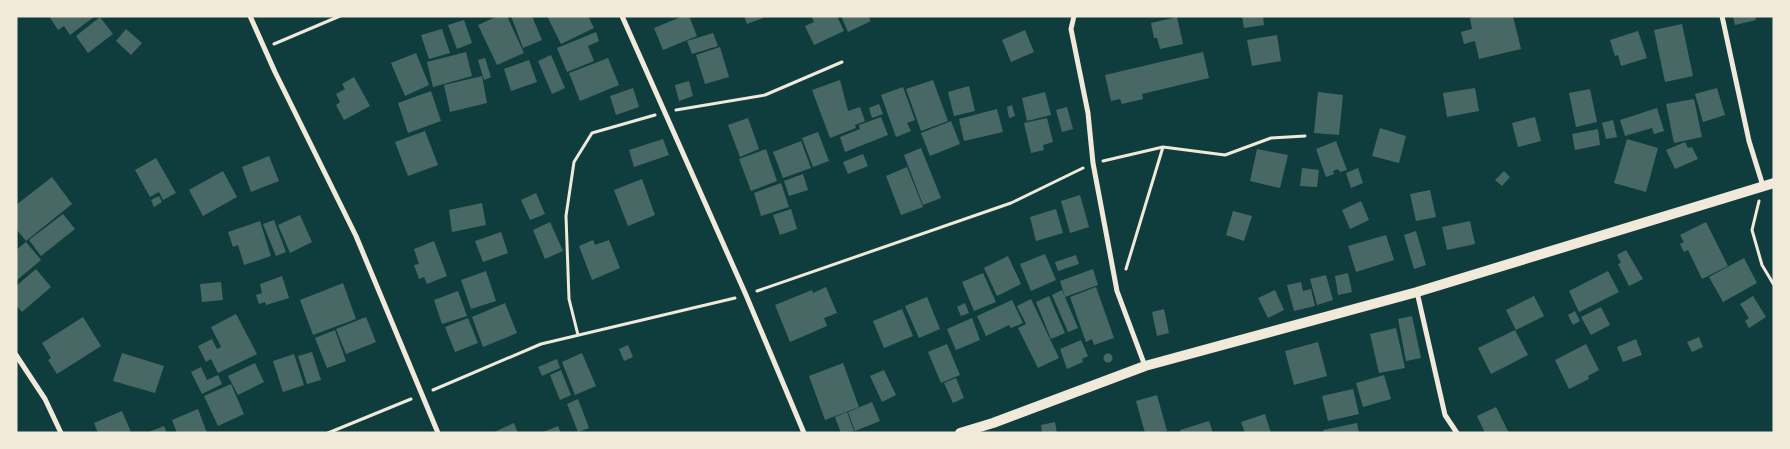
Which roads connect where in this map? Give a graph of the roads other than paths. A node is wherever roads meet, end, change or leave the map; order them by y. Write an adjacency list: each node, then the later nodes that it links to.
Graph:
1 (250, 16): 10 (street)
2 (622, 16): 11 (street)
3 (1074, 16): 8 (street)
4 (1722, 16): 5 (street)
5 (1769, 185): 6 (main road)
6 (1417, 292): 8 (main road); 13 (street)
7 (16, 355): 9 (street)
8 (1145, 366): 12 (main road)
9 (61, 433)
10 (438, 433)
11 (804, 433)
12 (960, 433)
13 (1456, 433)

